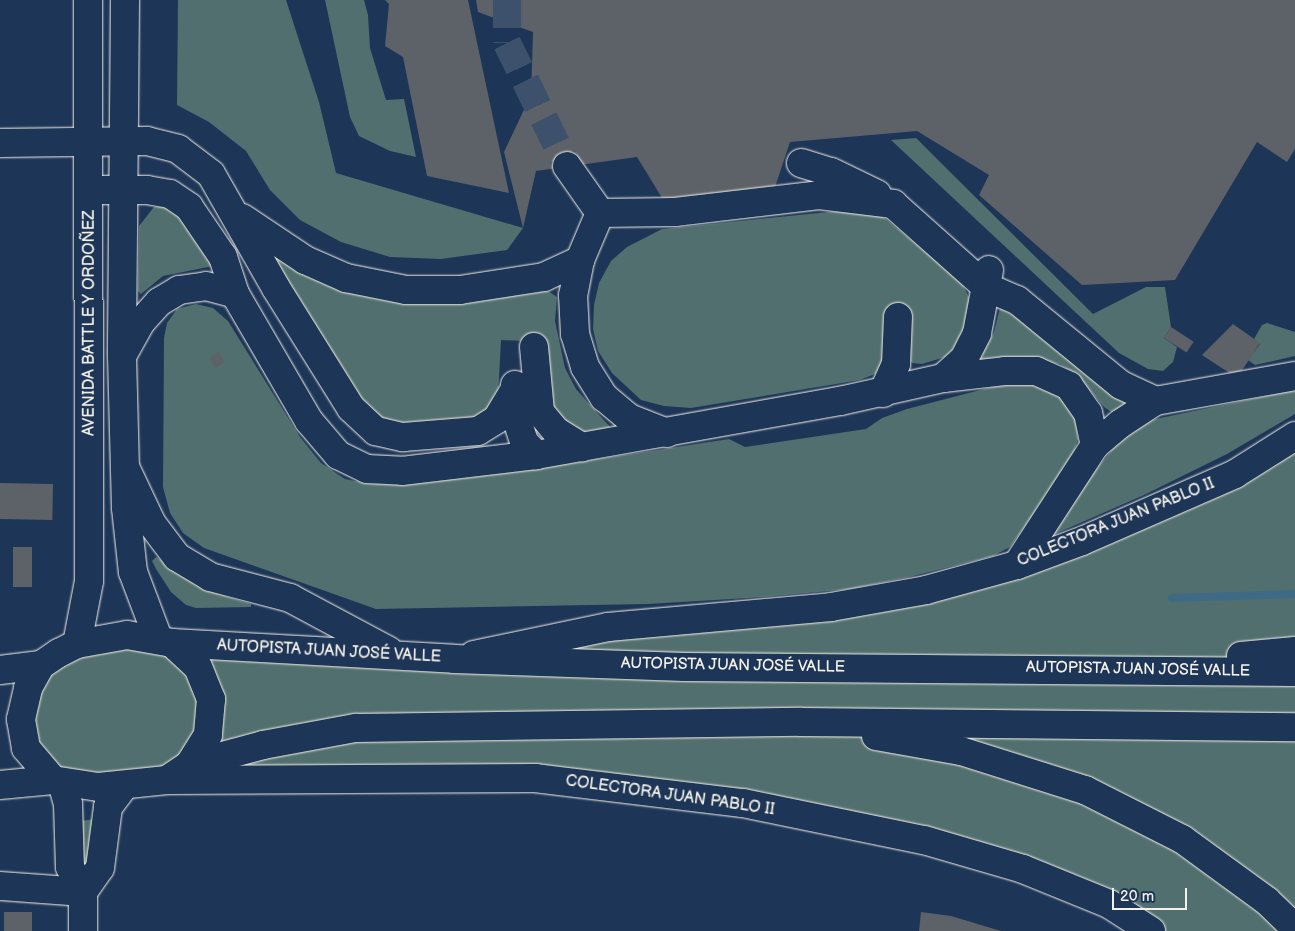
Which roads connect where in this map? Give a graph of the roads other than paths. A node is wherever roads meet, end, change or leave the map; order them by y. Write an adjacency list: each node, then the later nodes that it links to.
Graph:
1 (88, 0): 5 (main road, AVENIDA BATTLE Y ORDOÑEZ)
2 (125, 0): 3 (main road, AVENIDA BATTLE Y ORDOÑEZ)
3 (124, 142): 5 (main road); 9 (main road, AVENIDA BATTLE Y ORDOÑEZ); 11 (main road)
4 (0, 143): 5 (main road)
5 (90, 143): 8 (main road, AVENIDA BATTLE Y ORDOÑEZ)
6 (801, 163): 10 (main road)
7 (567, 166): 12 (main road)
8 (90, 190): 9 (main road); 31 (main road, AVENIDA BATTLE Y ORDOÑEZ)
9 (124, 190): 15 (main road); 17 (main road, AVENIDA BATTLE Y ORDOÑEZ)
10 (893, 204): 12 (main road); 14 (main road)
11 (235, 213): 13 (main road); 20 (main road)
12 (600, 213): 13 (main road)
13 (580, 260): 23 (main road)
14 (988, 276): 19 (main road); 22 (main road)
15 (235, 294): 17 (main road); 27 (main road)
16 (898, 317): 21 (main road)
17 (122, 356): 28 (main road, AVENIDA BATTLE Y ORDOÑEZ)
18 (1295, 376): 22 (main road)
19 (943, 378): 21 (main road); 25 (main road)
20 (515, 388): 26 (main road); 27 (main road)
21 (882, 393): 23 (main road)
22 (1156, 401): 25 (main road)
23 (667, 433): 26 (main road)
24 (1295, 436): 29 (main road, COLECTORA JUAN PABLO II)
25 (1095, 445): 29 (main road)
26 (582, 447): 27 (main road)
27 (536, 455)
28 (125, 467): 30 (main road, AVENIDA BATTLE Y ORDOÑEZ); 33 (main road)
29 (1017, 565): 34 (main road, COLECTORA JUAN PABLO II)
30 (165, 641): 31 (main road); 33 (main road, AUTOPISTA JUAN JOSÉ VALLE); 41 (main road)
31 (77, 644): 35 (main road)
32 (1295, 651): 36 (main road)
33 (394, 654): 34 (main road, AUTOPISTA JUAN JOSÉ VALLE)
34 (454, 659): 36 (main road, AUTOPISTA JUAN JOSÉ VALLE)
35 (41, 665): 37 (main road); 43 (main road)
36 (1102, 668): 38 (main road, AUTOPISTA JUAN JOSÉ VALLE)
37 (0, 670)
38 (1295, 672)
39 (801, 722): 40 (main road); 41 (main road); 48 (main road)
40 (1295, 726)
41 (189, 764): 42 (main road)
42 (167, 780): 45 (main road); 50 (main road, COLECTORA JUAN PABLO II)
43 (57, 781): 44 (main road); 45 (main road); 47 (main road)
44 (0, 785)
45 (124, 786): 47 (main road)
46 (0, 886): 47 (main road)
47 (83, 892): 49 (main road)
48 (1295, 928)
49 (83, 931)
50 (1151, 931)

